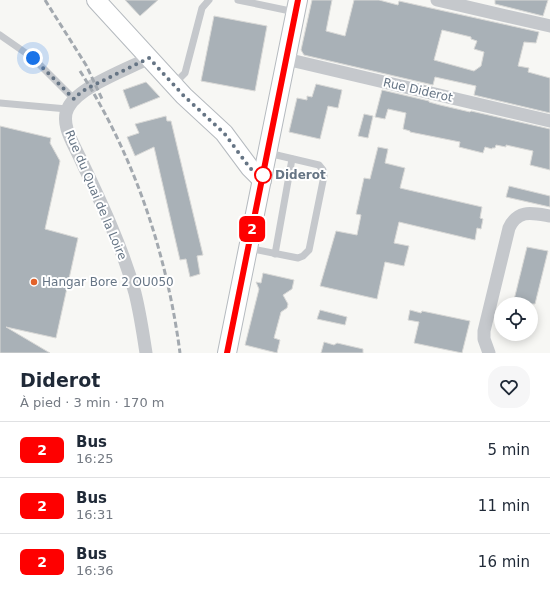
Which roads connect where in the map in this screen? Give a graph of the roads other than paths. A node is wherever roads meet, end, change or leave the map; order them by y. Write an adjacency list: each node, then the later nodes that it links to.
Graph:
1 (96, 0): 8 (street)
2 (209, 0): 10 (lane)
3 (238, 0): 5 (lane)
4 (437, 0): 6 (street)
5 (297, 6): 9 (street)
6 (550, 26)
7 (0, 35): 12 (lane)
8 (149, 58): 10 (street); 12 (street)
9 (286, 59): 13 (street, Rue Diderot); 14 (street)
10 (174, 85): 16 (street)
11 (0, 103): 12 (lane)
12 (70, 104): 20 (street, Rue du Quai de la Loire)
13 (550, 121)
14 (267, 153): 15 (lane); 16 (street)
15 (292, 159): 19 (lane); 19 (lane)
16 (262, 180): 18 (street)
17 (550, 216): 22 (street)
18 (248, 248): 19 (lane); 21 (street)
19 (276, 254)
20 (146, 353)
21 (227, 353)
22 (490, 353)

